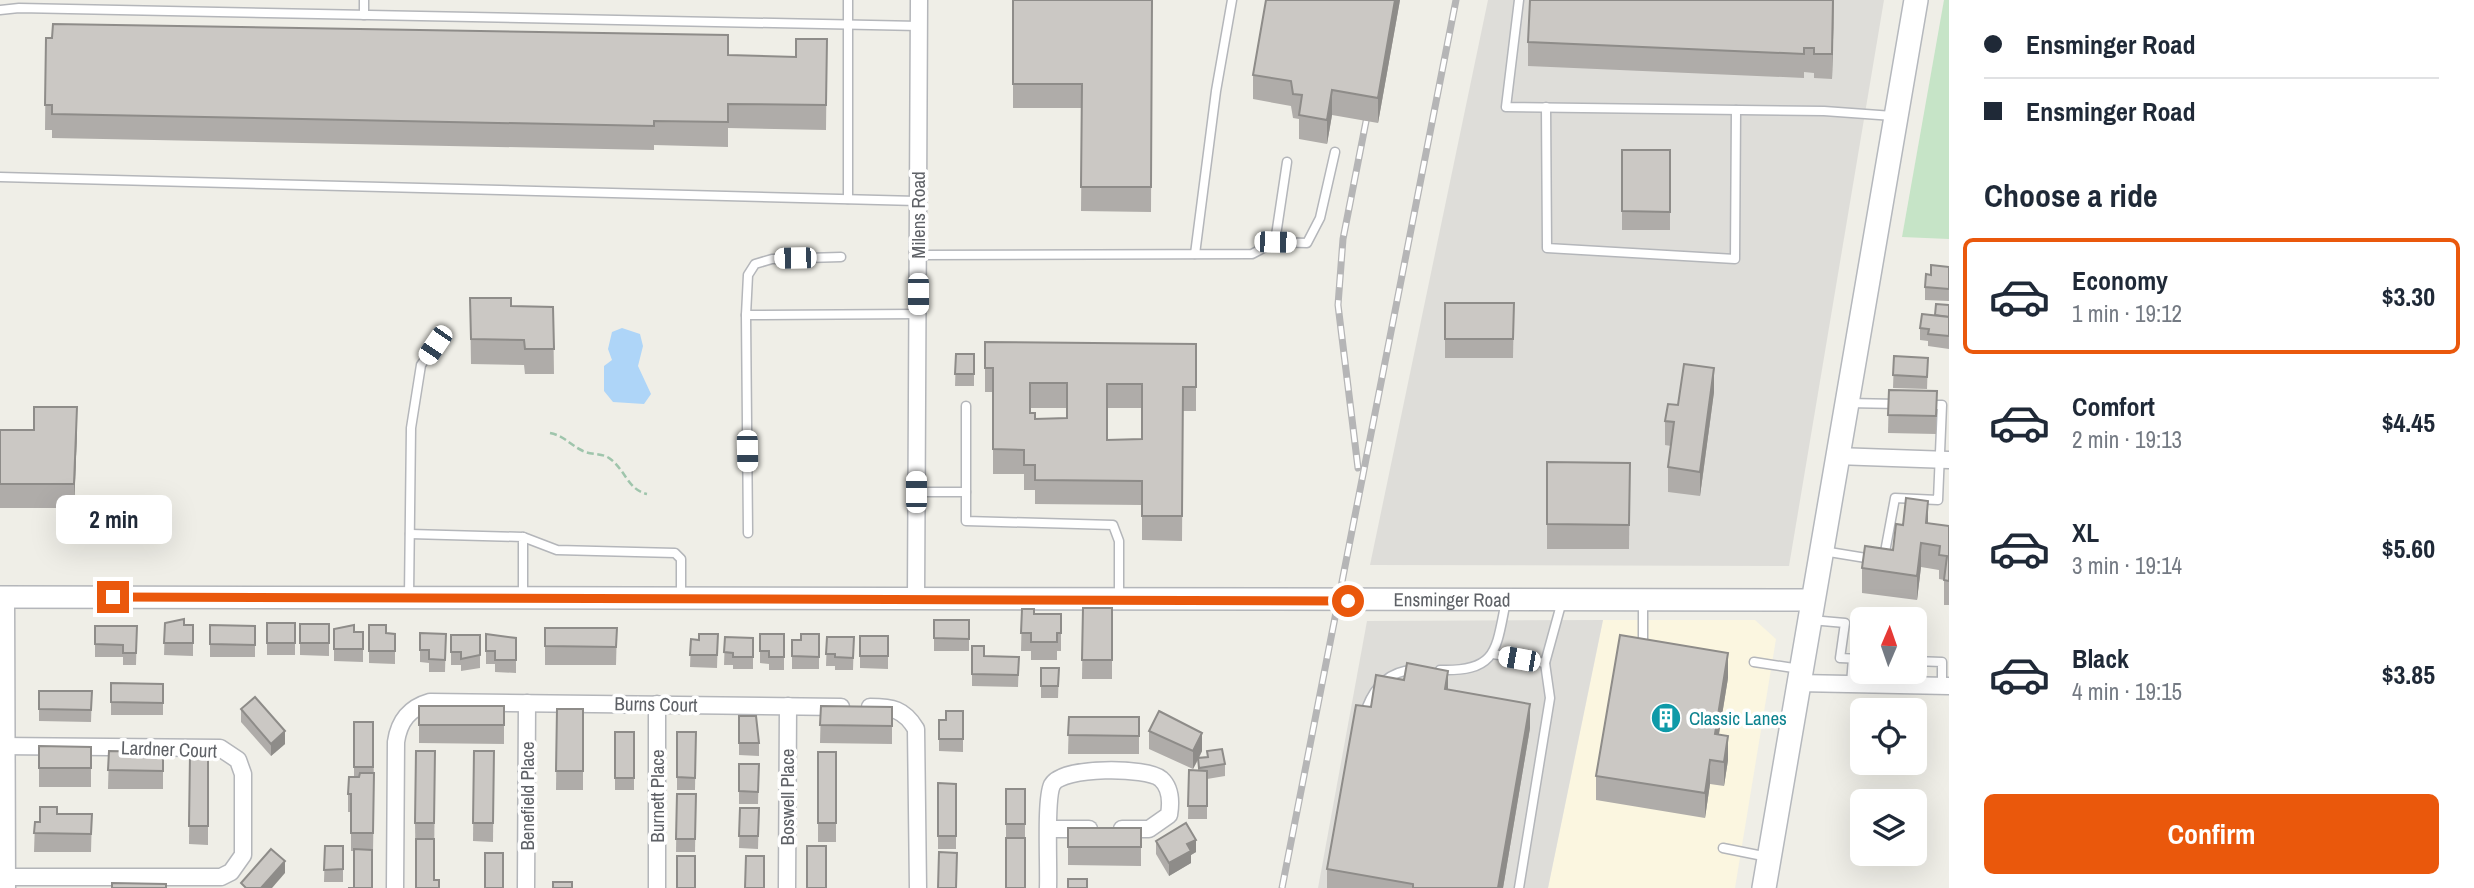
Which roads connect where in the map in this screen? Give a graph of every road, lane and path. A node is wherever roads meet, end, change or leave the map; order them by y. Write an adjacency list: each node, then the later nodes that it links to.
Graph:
1 (248, 0): 9 (lane)
2 (364, 0): 10 (lane)
3 (848, 0): 11 (lane)
4 (919, 0): 12 (street, Milens Road)
5 (1231, 0): 22 (lane)
6 (1519, 0): 13 (lane)
7 (1916, 0): 15 (main road)
8 (0, 10): 9 (lane)
9 (248, 12): 10 (lane)
10 (364, 15): 11 (lane)
11 (849, 24): 12 (lane); 19 (lane)
12 (919, 26): 20 (street, Milens Road)
13 (1546, 107): 14 (lane); 14 (lane)
14 (1736, 110): 15 (lane)
15 (1895, 116): 28 (main road)
16 (1335, 152): 21 (lane)
17 (1287, 162): 21 (lane)
18 (0, 177): 19 (lane)
19 (848, 200): 20 (lane)
20 (917, 201): 23 (street, Milens Road)
21 (1275, 242): 22 (lane)
22 (1195, 254): 23 (lane)
23 (918, 255): 25 (street, Milens Road)
24 (841, 257): 26 (lane)
25 (918, 314): 26 (lane); 33 (street, Milens Road)
26 (746, 315): 36 (lane)
27 (435, 345): 37 (lane)
28 (1845, 403): 31 (main road); 32 (lane)
29 (966, 406): 34 (lane)
30 (550, 433): 35 (path)
31 (1836, 456): 32 (street); 39 (main road)
32 (1944, 459): 39 (lane)
33 (916, 492): 34 (lane); 44 (street, Milens Road)
34 (966, 492): 45 (lane)
35 (647, 494)
36 (748, 533)
37 (410, 534): 38 (lane); 41 (lane)
38 (523, 537): 42 (lane); 43 (lane)
39 (1821, 550): 49 (main road)
40 (3, 597): 41 (street, Ensminger Road); 66 (street)
41 (409, 597): 42 (street, Ensminger Road)
42 (523, 597): 43 (street, Ensminger Road)
43 (681, 598): 44 (street, Ensminger Road)
44 (915, 598): 45 (street, Ensminger Road)
45 (1119, 600): 46 (street, Ensminger Road)
46 (1506, 601): 47 (street, Ensminger Road); 51 (lane)
47 (1562, 601): 48 (street, Ensminger Road); 55 (lane)
48 (1643, 601): 49 (street, Ensminger Road); 50 (lane)
49 (1811, 610): 52 (lane); 58 (main road)
50 (1643, 642)
51 (1493, 654): 55 (lane); 57 (lane)
52 (1850, 659)
53 (1927, 661): 61 (lane)
54 (1754, 662): 58 (lane)
55 (1545, 663): 77 (lane)
56 (1418, 670): 65 (lane)
57 (1430, 670)
58 (1799, 676): 59 (street); 69 (main road)
59 (1850, 684)
60 (1851, 684): 61 (street)
61 (1945, 686)
62 (527, 703): 63 (street, Burns Court); 71 (street, Burns Court); 72 (street, Benefield Place)
63 (657, 704): 64 (street, Burns Court); 73 (street, Burnett Place)
64 (788, 706): 74 (street, Boswell Place); 75 (street, Burns Court)
65 (1367, 707)
66 (4, 746): 70 (street); 70 (street, Lardner Court)
67 (1050, 829): 67 (street); 76 (street)
68 (1723, 848): 69 (lane)
69 (1769, 857): 78 (main road)
70 (5, 880)
71 (395, 888)
72 (526, 888)
73 (657, 888)
74 (787, 888)
75 (918, 888)
76 (1048, 888)
77 (1519, 888)
78 (1764, 888)

